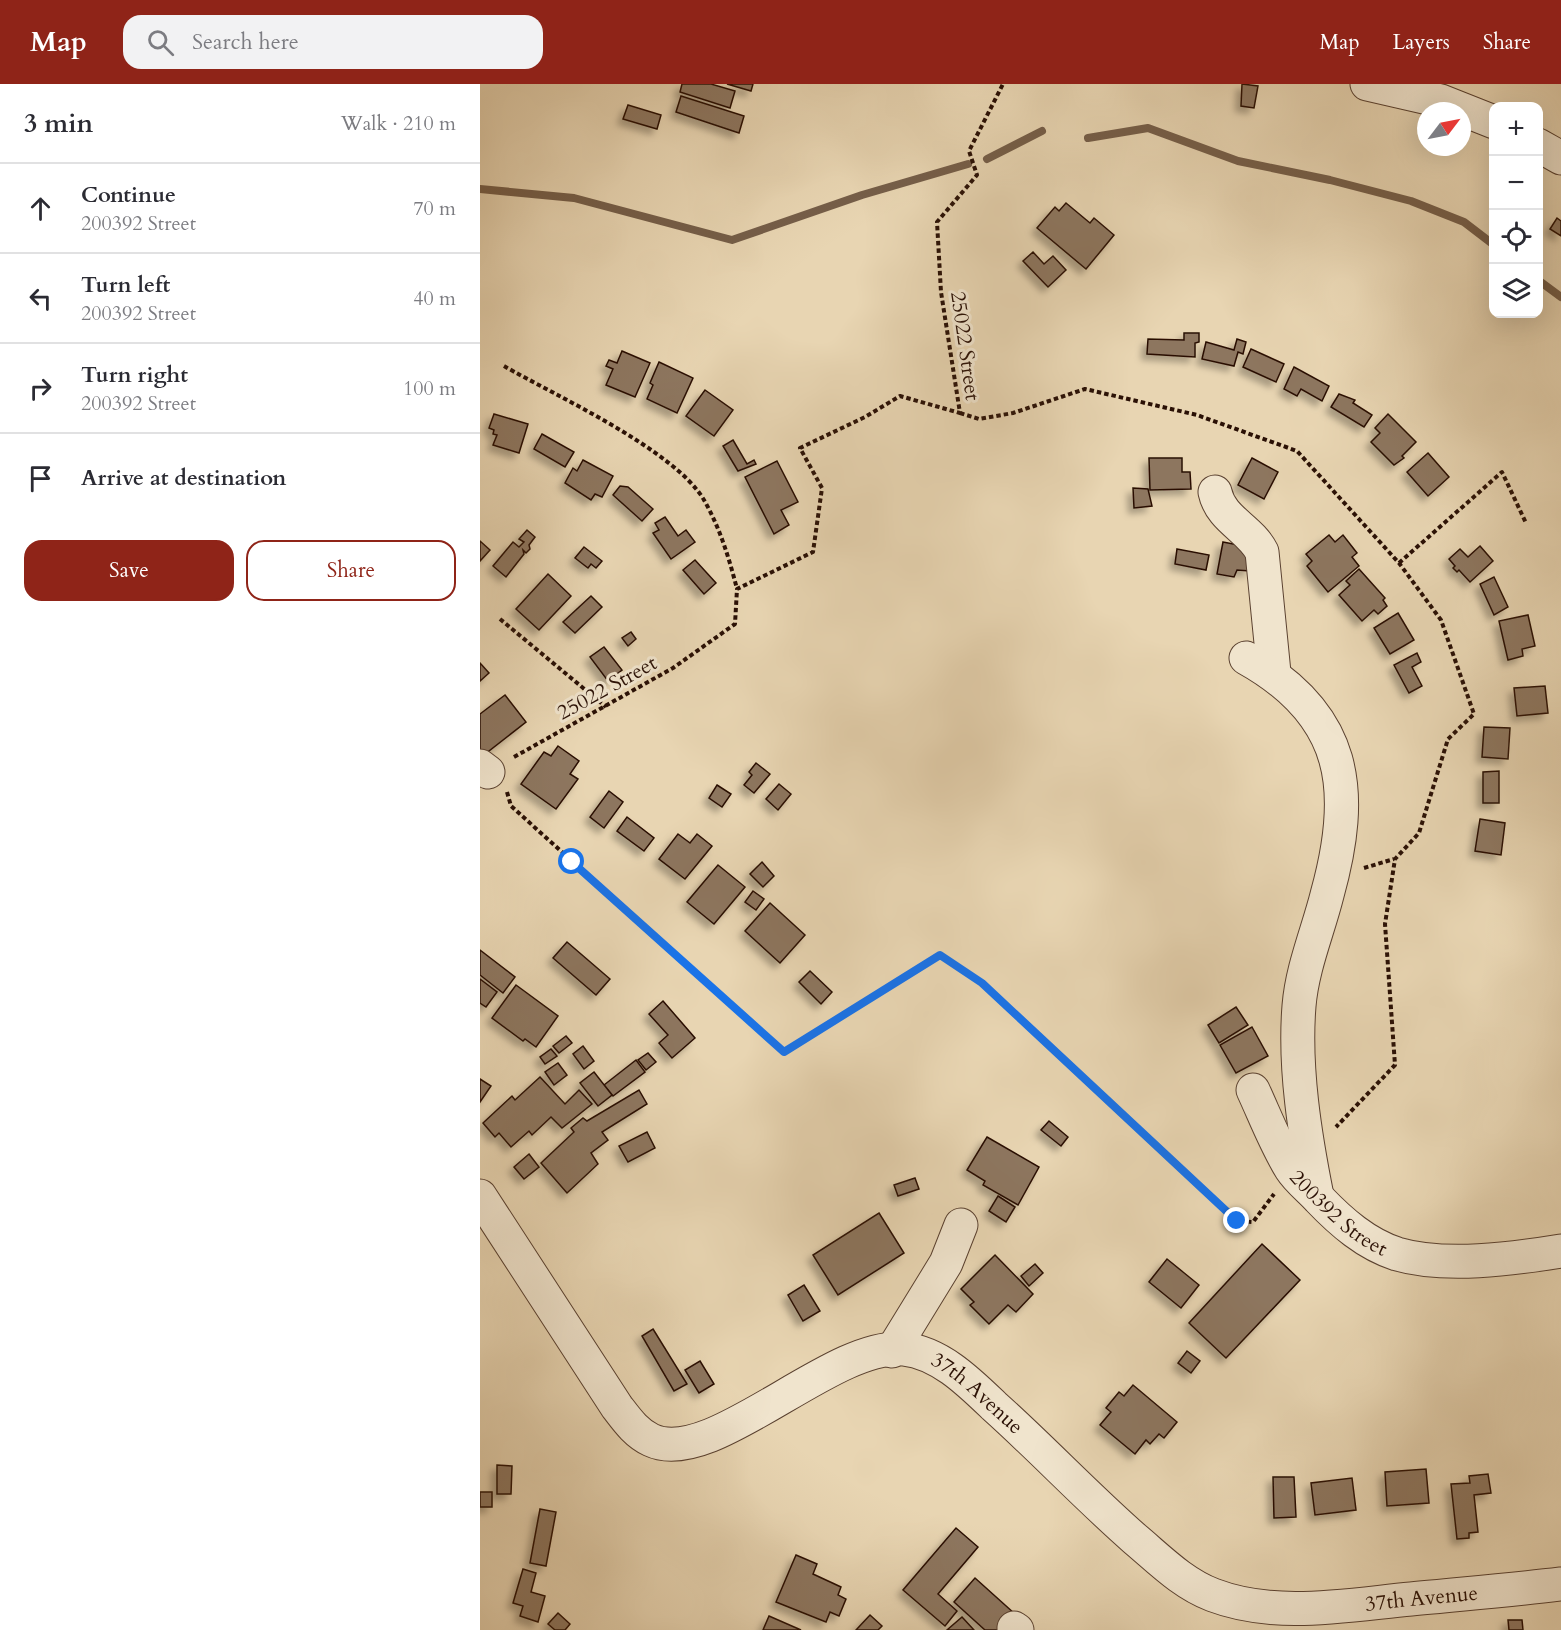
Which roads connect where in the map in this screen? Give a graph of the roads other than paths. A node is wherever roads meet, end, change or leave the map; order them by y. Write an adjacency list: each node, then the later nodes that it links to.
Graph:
1 (1367, 84): 2 (street)
2 (1489, 120)
3 (1543, 147): 4 (street)
4 (1561, 158)
5 (1215, 492): 8 (street)
6 (1253, 1090): 8 (street, 200392 Street)
7 (480, 1196): 11 (street, 37th Avenue)
8 (1317, 1196): 10 (street, 200392 Street)
9 (961, 1225): 11 (street)
10 (1561, 1251)
11 (892, 1351): 12 (street, 37th Avenue)
12 (1561, 1584)

